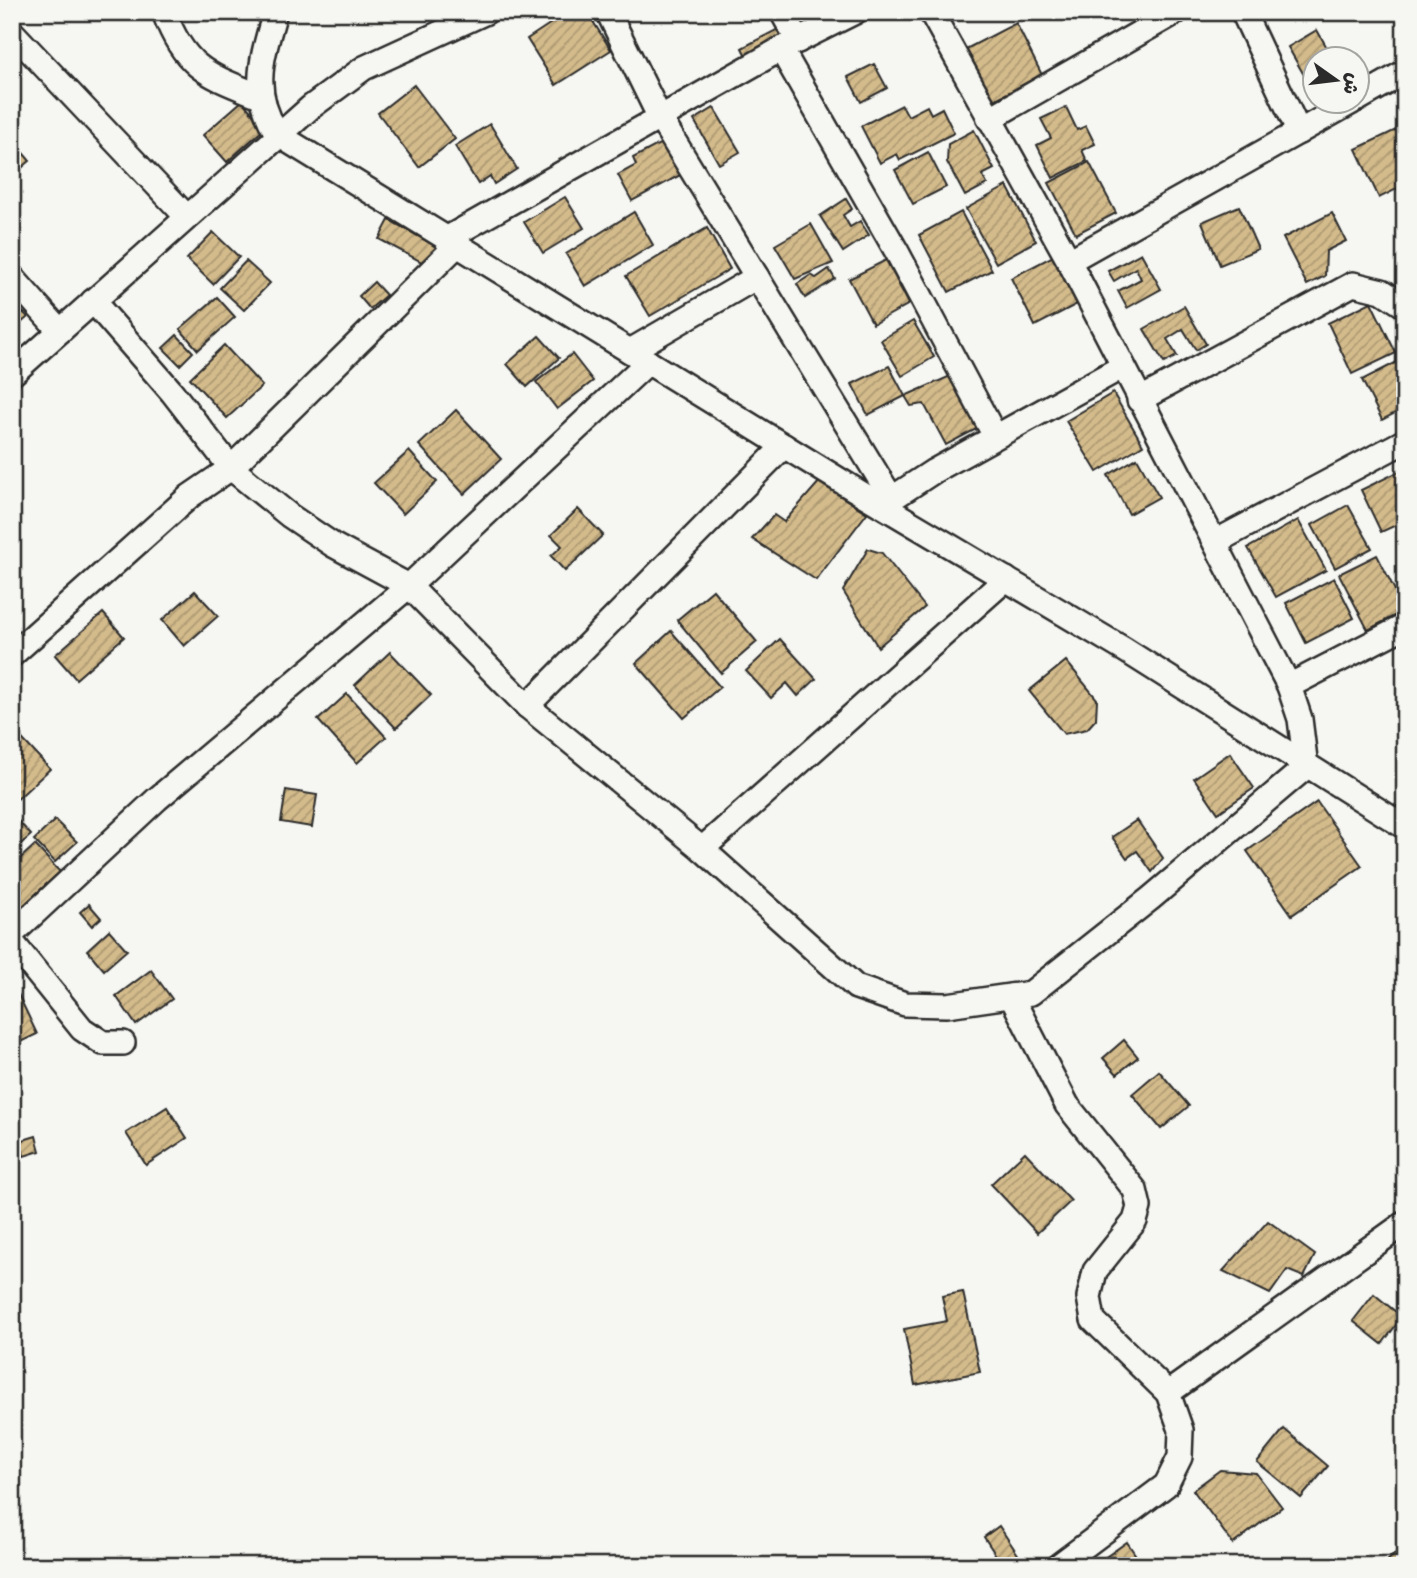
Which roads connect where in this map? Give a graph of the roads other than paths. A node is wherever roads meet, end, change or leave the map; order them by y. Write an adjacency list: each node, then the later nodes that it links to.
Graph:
1 (164, 12): 14 (street)
2 (275, 12): 14 (street)
3 (486, 12): 19 (street)
4 (608, 12): 16 (street)
5 (782, 12): 11 (street)
6 (855, 12): 11 (street)
7 (931, 12): 17 (street)
8 (1176, 12): 17 (street)
9 (1244, 12): 18 (street)
10 (12, 32): 20 (street)
11 (790, 45): 16 (street); 32 (street)
12 (1405, 72): 13 (street)
13 (1372, 91)
14 (260, 96): 19 (street)
15 (1327, 116): 18 (street)
16 (660, 118): 21 (street); 23 (street)
17 (989, 119): 22 (street)
18 (1299, 132): 22 (street)
19 (277, 134): 20 (street); 21 (street)
20 (187, 217): 25 (street)
21 (452, 242): 28 (street); 35 (street)
22 (1069, 261): 29 (street)
23 (757, 276): 28 (street); 36 (street)
24 (12, 278): 27 (street)
25 (93, 301): 27 (street); 35 (street)
26 (1405, 306): 31 (street)
27 (60, 331): 30 (street)
28 (639, 356): 34 (street); 39 (street)
29 (1122, 367): 31 (street); 32 (street)
30 (12, 373)
31 (1139, 400): 37 (street)
32 (995, 436): 36 (street)
33 (1405, 441): 37 (street)
34 (784, 446): 36 (street); 43 (street)
35 (231, 468): 39 (street); 41 (street)
36 (887, 502): 38 (street)
37 (1215, 542): 42 (street)
38 (1006, 579): 44 (street); 46 (street)
39 (408, 586): 43 (street); 47 (street)
40 (1405, 626): 42 (street)
41 (12, 655)
42 (1289, 686): 44 (street)
43 (527, 706): 46 (street)
44 (1306, 766): 45 (street); 49 (street)
45 (1401, 820)
46 (702, 849): 49 (street)
47 (12, 934)
48 (12, 942): 50 (street)
49 (1011, 996): 52 (street)
50 (123, 1044)
51 (1405, 1223): 52 (street)
52 (1168, 1393): 53 (street)
53 (1058, 1566)

